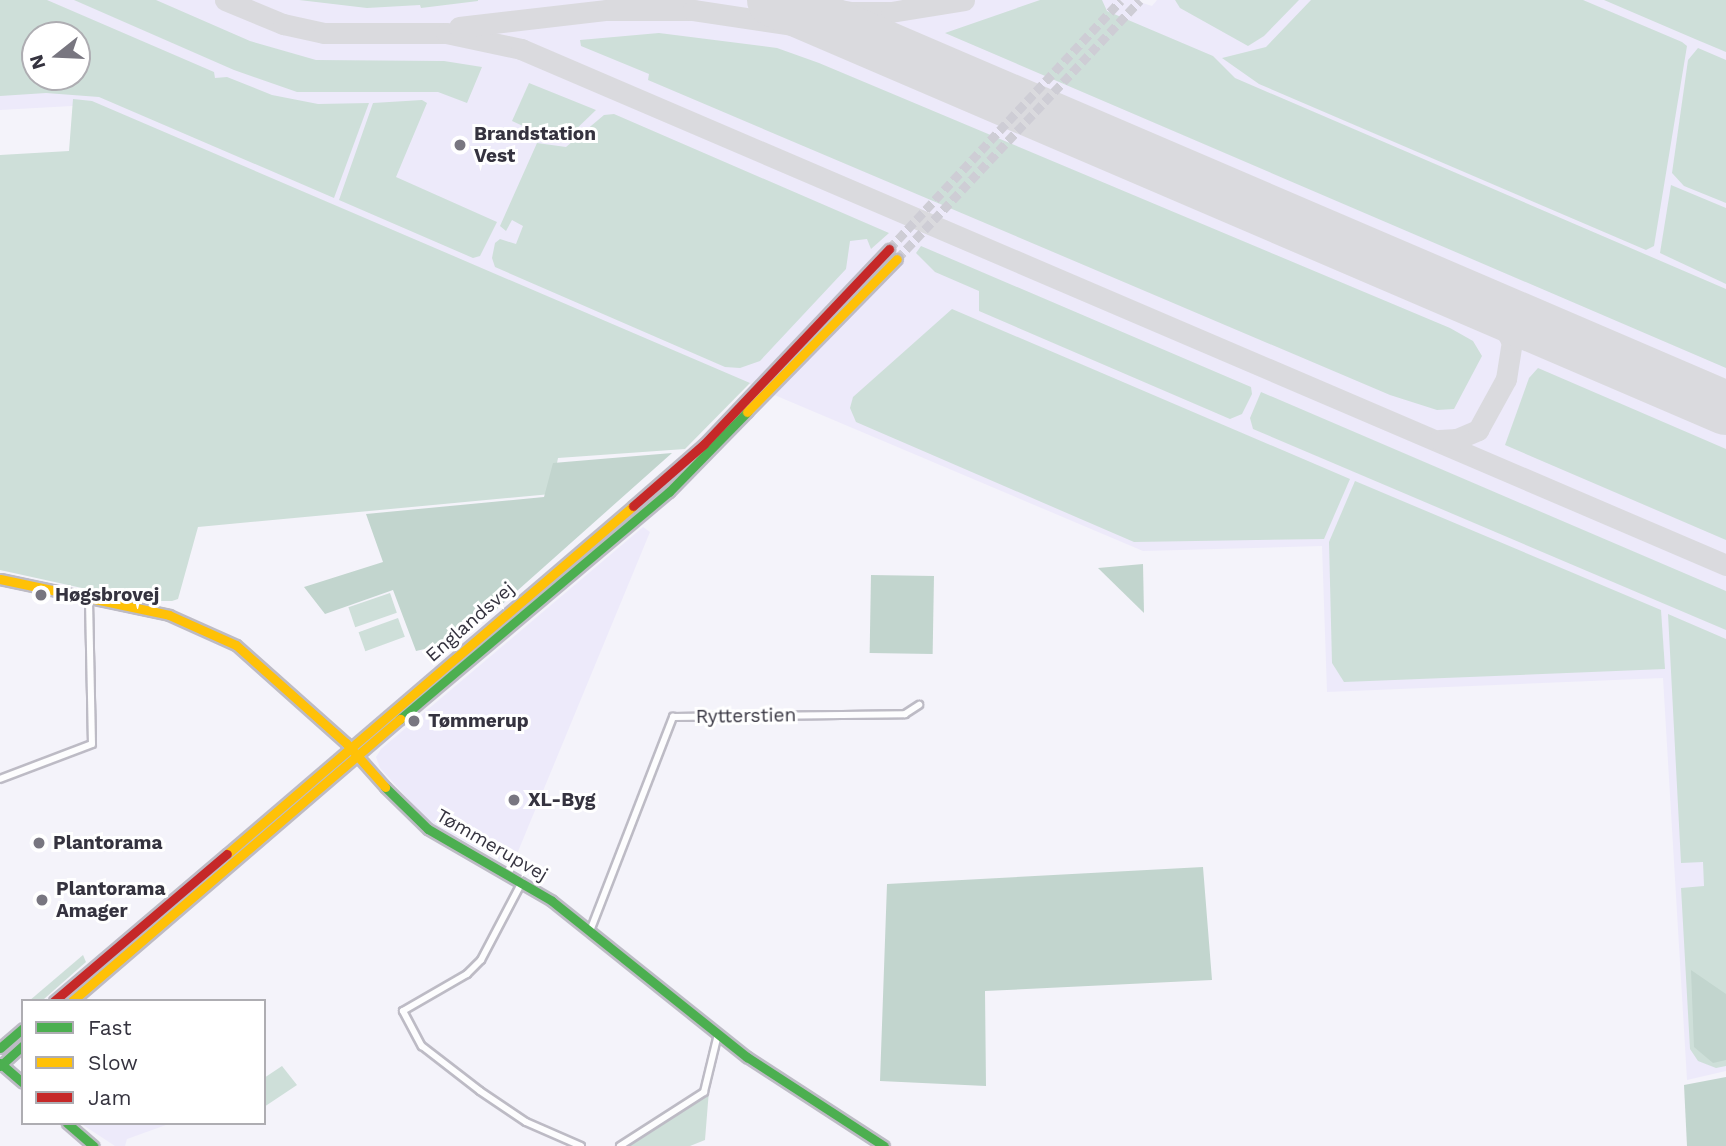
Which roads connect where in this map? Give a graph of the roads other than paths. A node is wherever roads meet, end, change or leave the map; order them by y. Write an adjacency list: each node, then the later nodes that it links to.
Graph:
1 (889, 249): 6 (main road, Englandsvej)
2 (897, 259): 7 (main road, Englandsvej)
3 (0, 579): 4 (main road, Tømmerupvej)
4 (89, 598): 6 (main road, Tømmerupvej); 8 (street)
5 (919, 705): 10 (street, Rytterstien)
6 (351, 748): 7 (main road, Tømmerupvej); 11 (main road, Englandsvej)
7 (358, 757): 9 (main road, Tømmerupvej); 12 (main road, Englandsvej)
8 (0, 779)
9 (522, 882): 10 (main road, Tømmerupvej); 21 (street)
10 (590, 931): 14 (main road, Tømmerupvej)
11 (56, 999)
12 (74, 999)
13 (21, 1030): 16 (main road)
14 (718, 1034): 22 (street); 23 (main road, Tømmerupvej)
15 (21, 1047): 17 (main road)
16 (0, 1048)
17 (1, 1064): 18 (main road)
18 (21, 1081)
19 (69, 1125): 20 (main road)
20 (93, 1146)
21 (581, 1146)
22 (620, 1146)
23 (884, 1146)

